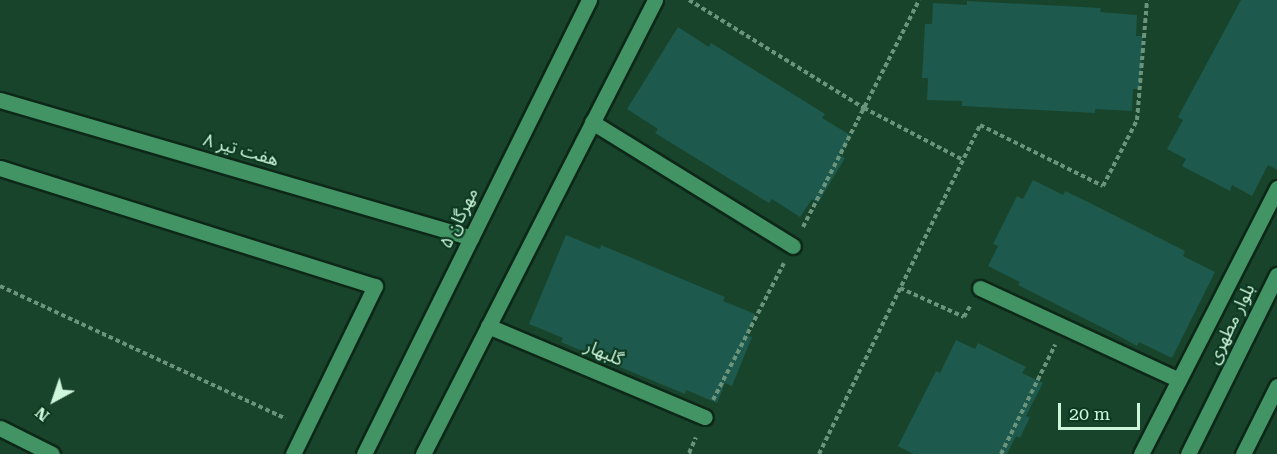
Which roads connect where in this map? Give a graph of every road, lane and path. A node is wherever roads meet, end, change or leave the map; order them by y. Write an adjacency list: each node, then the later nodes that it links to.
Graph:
1 (589, 0): 10 (street, مهرگان ۵)
2 (655, 0): 6 (street)
3 (689, 0): 7 (path)
4 (1147, 0): 7 (path)
5 (0, 100): 10 (street, هفت تیر ۸)
6 (592, 122): 11 (street); 16 (street)
7 (963, 160): 14 (path)
8 (0, 168): 22 (street)
9 (1277, 188): 18 (street)
10 (471, 238): 25 (street, مهرگان ۵)
11 (793, 246)
12 (1277, 275): 30 (street, بلوار مطهری)
13 (0, 286): 22 (path)
14 (900, 288): 15 (path); 27 (path)
15 (981, 288): 17 (street)
16 (488, 326): 20 (street, گلبهار); 26 (street)
17 (1064, 328): 18 (street); 28 (path)
18 (1179, 380): 29 (street)
19 (1277, 386): 31 (street)
20 (705, 417)
21 (0, 428): 23 (street)
22 (306, 428): 24 (street)
23 (52, 454)
24 (293, 454)
25 (364, 454)
26 (423, 454)
27 (819, 454)
28 (1001, 454)
29 (1141, 454)
30 (1188, 454)
31 (1243, 454)

